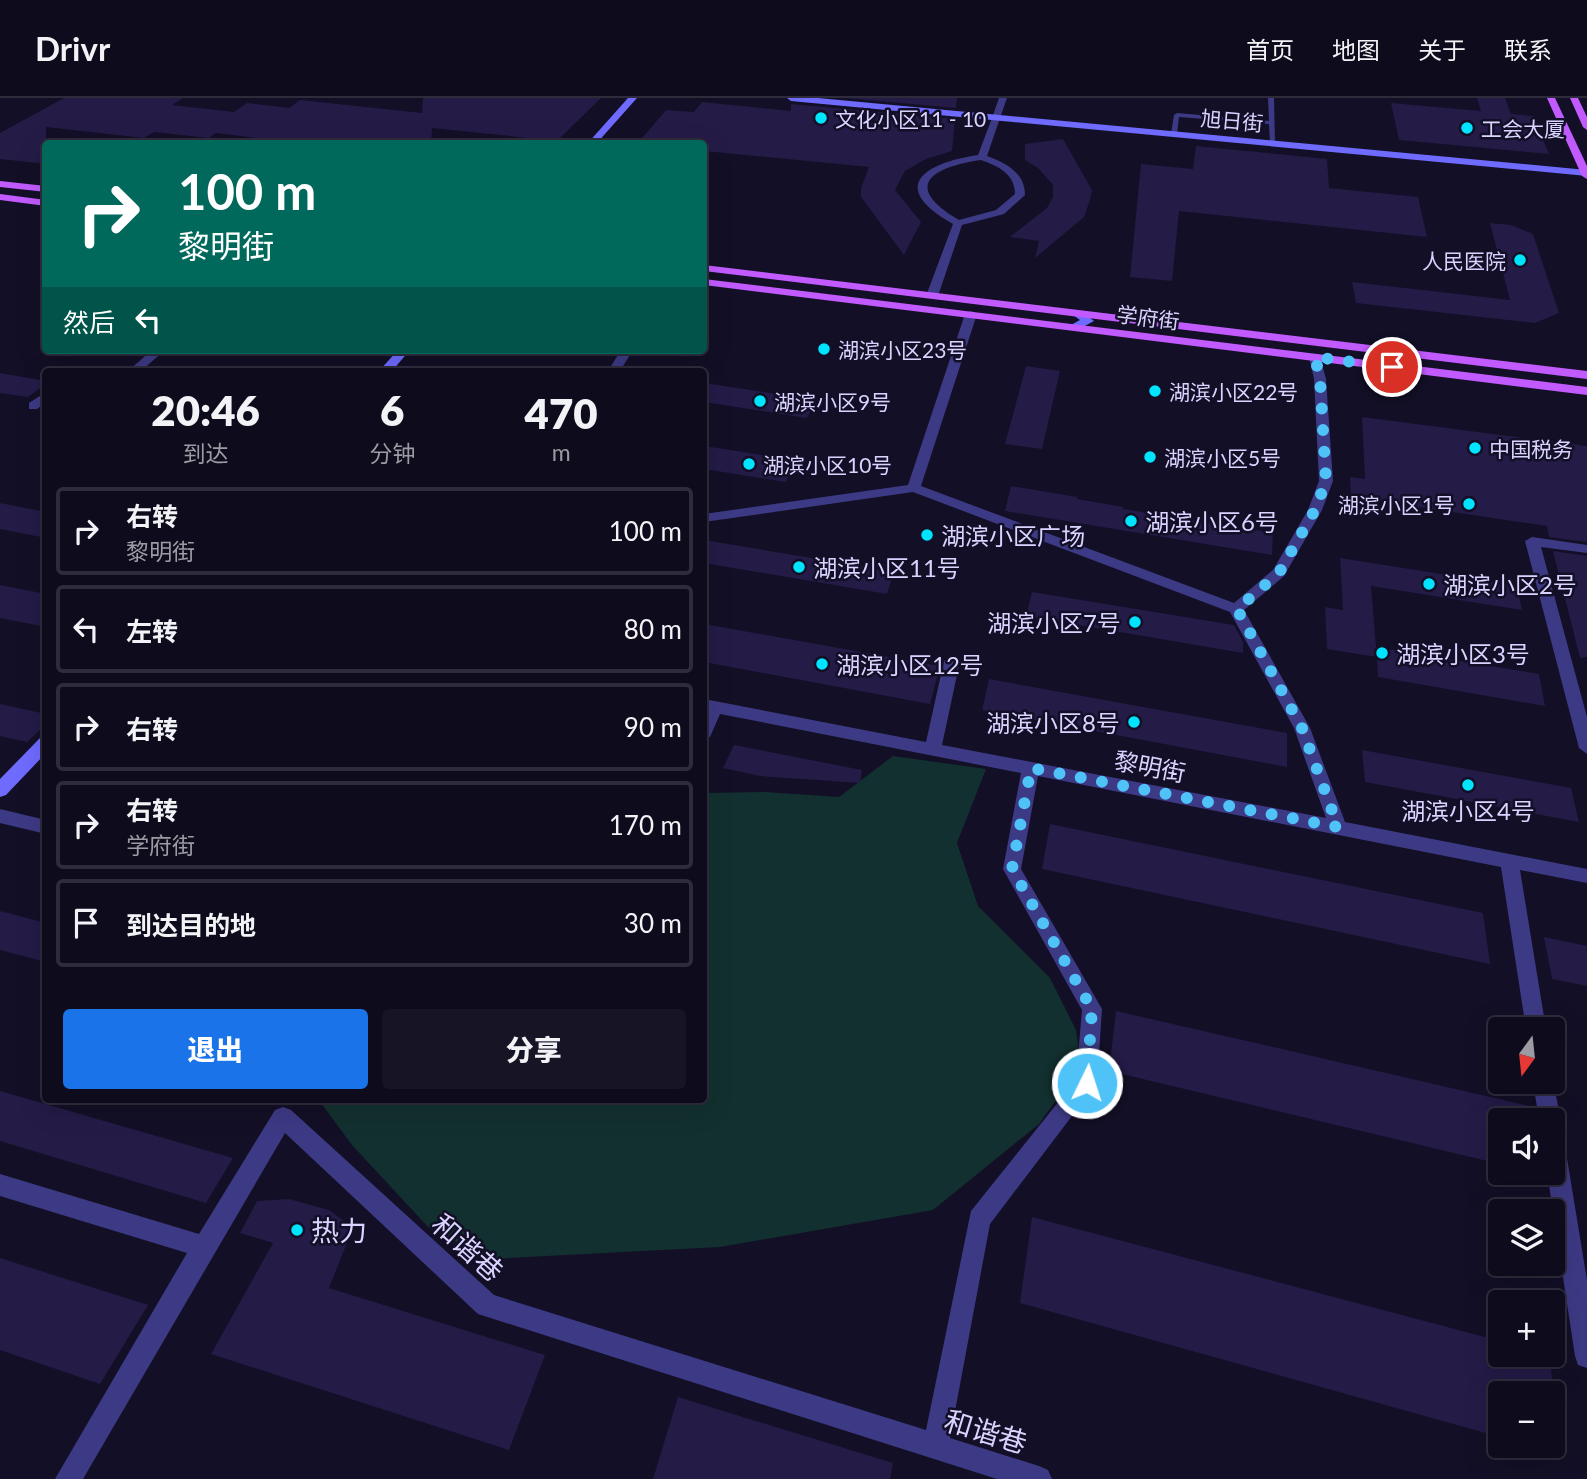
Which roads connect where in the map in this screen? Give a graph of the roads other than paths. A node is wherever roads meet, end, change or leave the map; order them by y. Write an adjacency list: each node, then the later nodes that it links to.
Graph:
1 (633, 98): 12 (main road)
2 (790, 98): 7 (main road, 旭日街)
3 (1003, 98): 8 (street)
4 (1271, 98): 9 (lane)
5 (1552, 98): 15 (main road)
6 (1574, 98): 10 (main road)
7 (848, 101): 8 (main road, 旭日街)
8 (996, 118): 11 (main road, 旭日街); 14 (street)
9 (1272, 123): 11 (lane); 13 (lane)
10 (1587, 127)
11 (1174, 134): 13 (main road, 旭日街)
12 (595, 140)
13 (1273, 144): 15 (main road, 旭日街)
14 (982, 158): 20 (street); 20 (street)
15 (1587, 174)
16 (0, 184): 17 (main road)
17 (42, 189)
18 (0, 197): 19 (main road)
19 (42, 202)
20 (958, 223): 23 (street)
21 (707, 268): 23 (main road, 学府街)
22 (707, 282): 25 (main road, 学府街)
23 (932, 296): 24 (main road, 学府街)
24 (1077, 313): 26 (main road); 32 (main road, 学府街)
25 (971, 314): 26 (main road, 学府街); 36 (street)
26 (1075, 327): 29 (main road, 学府街)
27 (154, 354): 30 (street)
28 (400, 354): 31 (main road)
29 (1315, 357): 33 (main road, 学府街); 39 (street)
30 (138, 368)
31 (388, 368)
32 (1587, 375)
33 (1587, 391)
34 (42, 399): 35 (street)
35 (33, 406)
36 (914, 488): 37 (street); 39 (street)
37 (707, 518)
38 (1587, 549): 43 (street)
39 (1237, 609): 49 (street)
40 (952, 661): 44 (street)
41 (709, 706): 44 (street, 黎明街)
42 (42, 745): 46 (main road)
43 (1587, 748)
44 (933, 749): 45 (street, 黎明街)
45 (1031, 768): 49 (street, 黎明街); 58 (street)
46 (0, 790)
47 (0, 816): 48 (street)
48 (42, 826)
49 (1338, 827): 50 (street, 黎明街)
50 (1509, 861): 51 (street, 黎明街); 52 (street)
51 (1587, 876)
52 (1534, 1017)
53 (284, 1108): 56 (street, 和谐巷); 58 (street, 和谐巷)
54 (0, 1185): 56 (street)
55 (1560, 1185): 57 (street)
56 (204, 1247): 59 (street, 和谐巷)
57 (1587, 1356)
58 (936, 1447): 60 (street, 和谐巷)
59 (68, 1479)
60 (1039, 1479)

